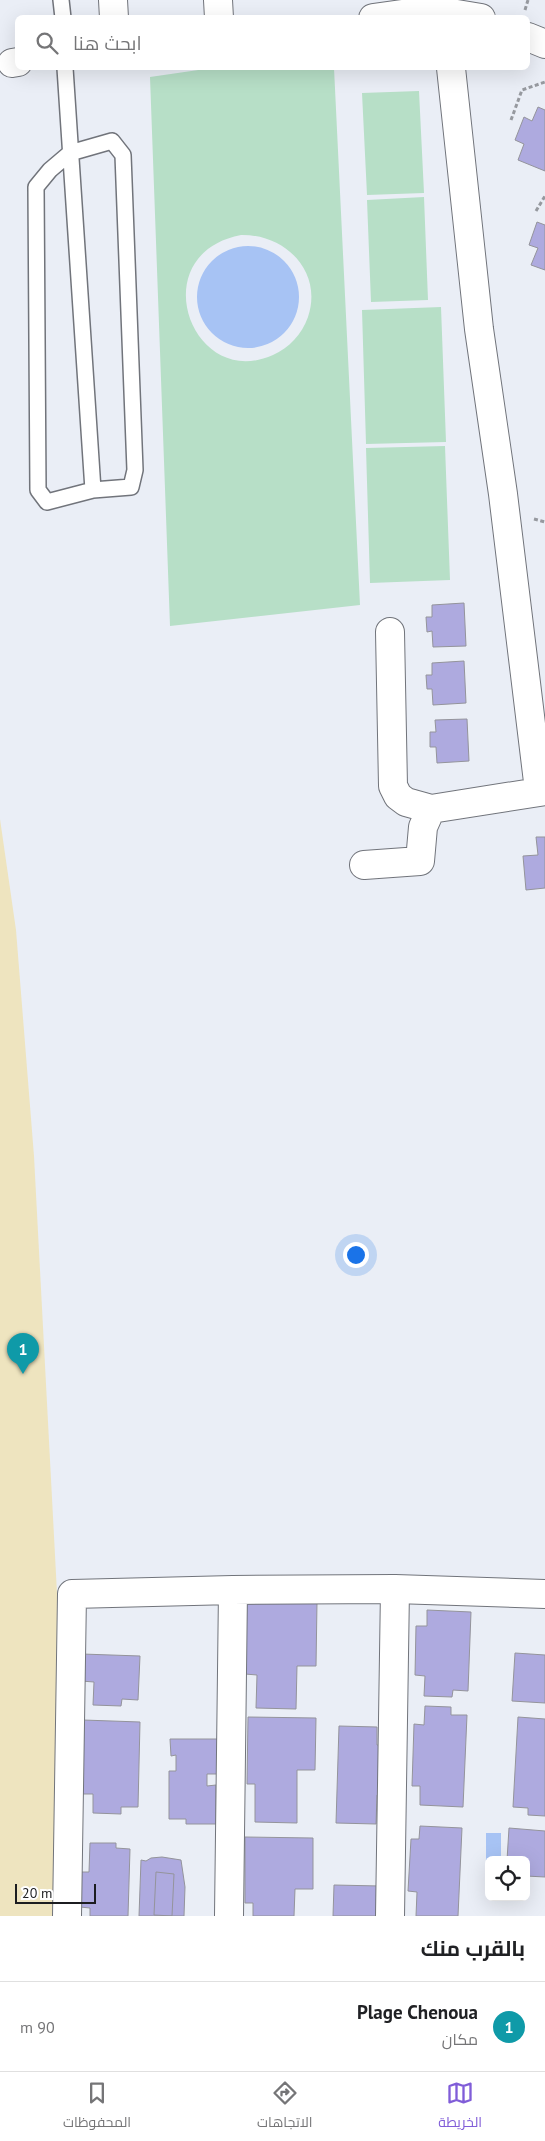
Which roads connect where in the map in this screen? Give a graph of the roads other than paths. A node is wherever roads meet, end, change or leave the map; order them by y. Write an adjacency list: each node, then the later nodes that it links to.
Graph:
1 (61, 0): 6 (lane)
2 (113, 0): 7 (street)
3 (218, 0): 8 (street)
4 (413, 6): 5 (street); 9 (street)
5 (446, 9): 10 (street)
6 (63, 15)
7 (114, 15)
8 (219, 15)
9 (383, 15)
10 (469, 15)
11 (530, 38): 12 (street)
12 (545, 44)
13 (64, 70): 15 (lane)
14 (451, 70): 18 (street)
15 (70, 153): 16 (lane); 16 (lane); 16 (lane)
16 (93, 490)
17 (390, 632): 19 (street)
18 (542, 791): 19 (street)
19 (431, 809): 20 (street)
20 (364, 866)
21 (395, 1589): 22 (street); 23 (street); 26 (street)
22 (233, 1590): 24 (street); 25 (street)
23 (545, 1594)
24 (67, 1916)
25 (229, 1916)
26 (390, 1916)

